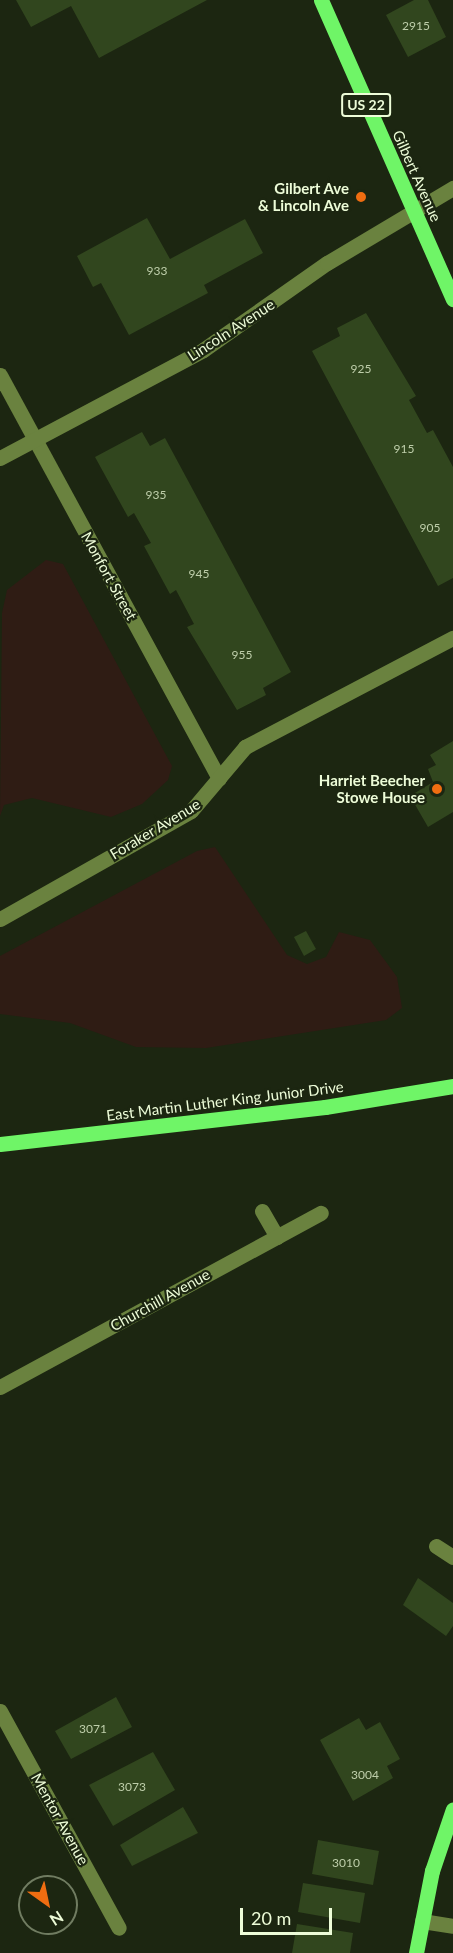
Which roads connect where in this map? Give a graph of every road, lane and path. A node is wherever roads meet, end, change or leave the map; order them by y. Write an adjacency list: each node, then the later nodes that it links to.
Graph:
1 (321, 0): 3 (main road, Gilbert Avenue / US 22)
2 (453, 188): 3 (street, Lincoln Avenue)
3 (411, 211): 4 (main road, Gilbert Avenue / US 22); 6 (street, Lincoln Avenue)
4 (453, 299)
5 (0, 375): 6 (street, Monfort Street)
6 (34, 439): 7 (street, Lincoln Avenue); 9 (street, Monfort Street)
7 (0, 458)
8 (453, 638): 9 (street, Foraker Avenue)
9 (219, 778): 10 (street, Foraker Avenue)
10 (0, 919)
11 (453, 1086): 12 (main road, East Martin Luther King Junior Drive)
12 (0, 1144)
13 (262, 1211): 15 (street)
14 (321, 1213): 15 (street, Churchill Avenue)
15 (277, 1237): 16 (street, Churchill Avenue)
16 (0, 1387)
17 (436, 1546): 18 (street)
18 (453, 1557)
19 (0, 1711): 23 (street, Mentor Avenue)
20 (453, 1809): 21 (main road)
21 (422, 1921): 22 (street); 24 (main road)
22 (453, 1926)
23 (119, 1928)
24 (416, 1953)

